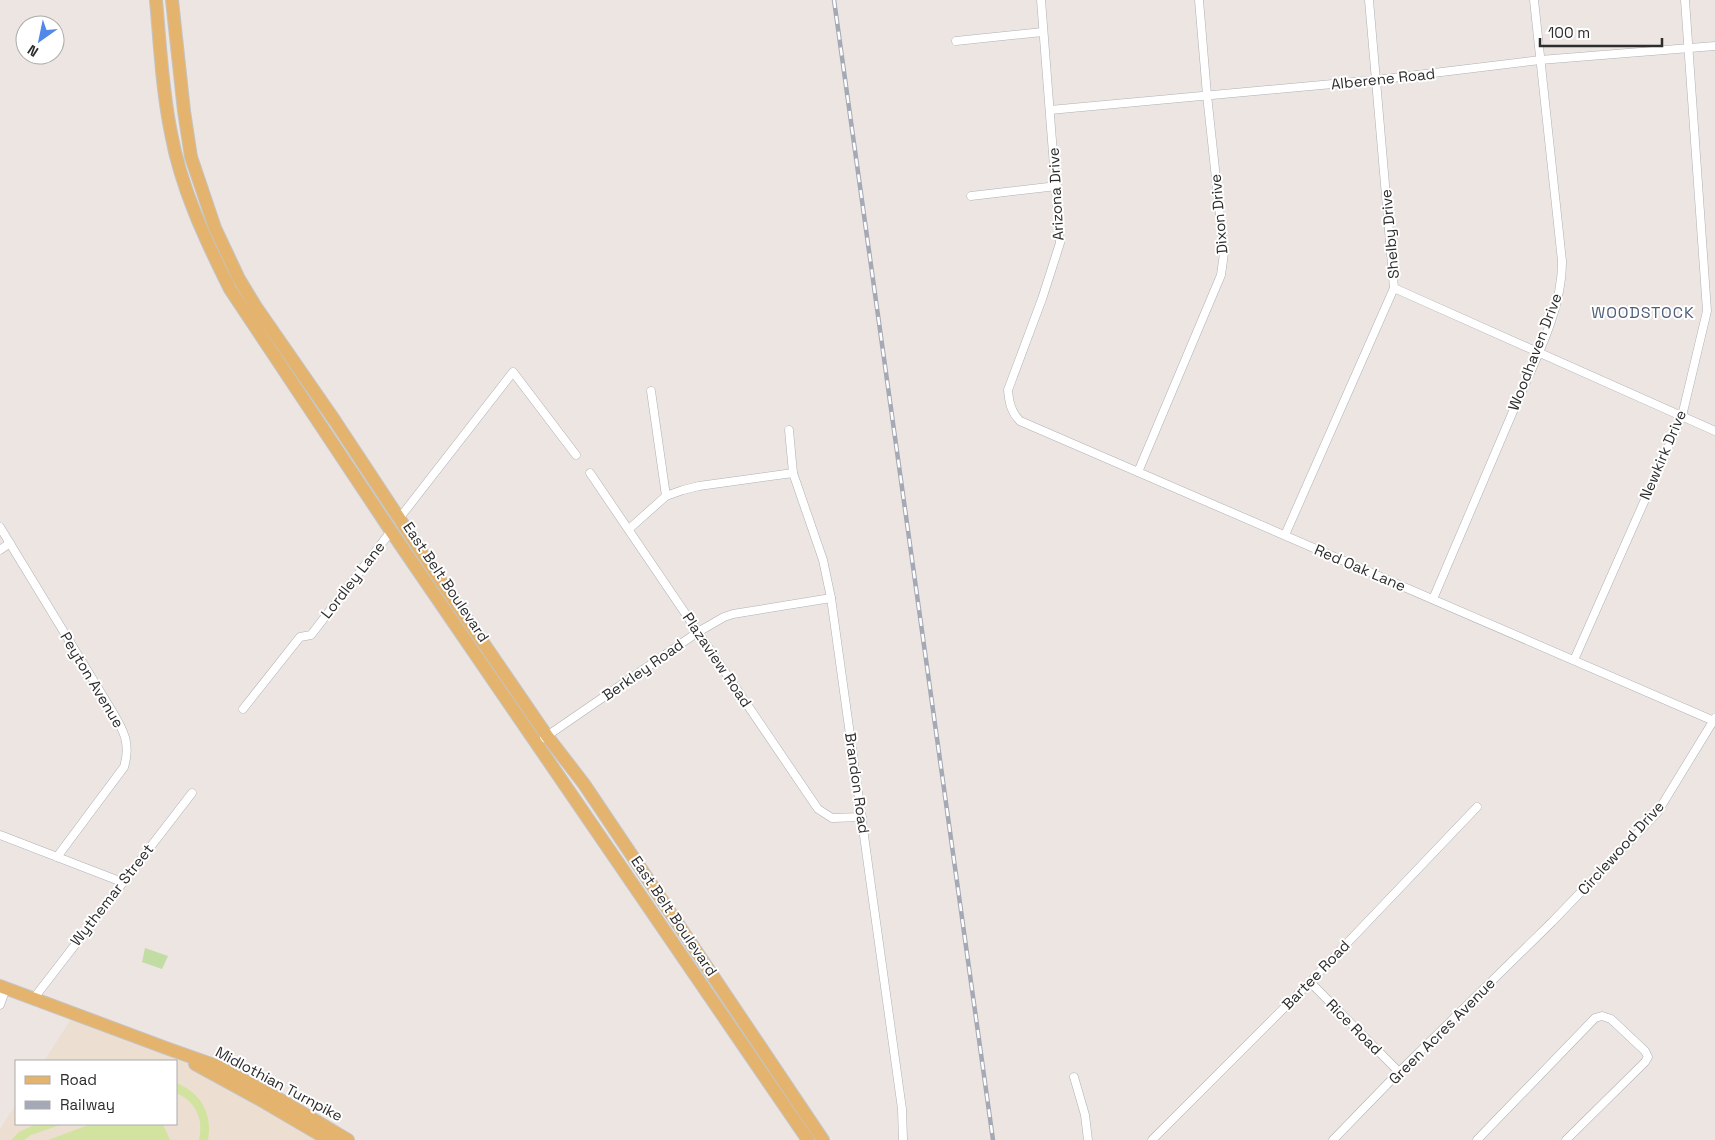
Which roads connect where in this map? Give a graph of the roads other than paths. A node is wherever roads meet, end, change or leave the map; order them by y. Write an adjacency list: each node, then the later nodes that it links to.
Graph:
1 (156, 0): 33 (main road, East Belt Boulevard)
2 (172, 0): 30 (main road, East Belt Boulevard)
3 (1041, 0): 8 (street, Arizona Drive)
4 (1199, 0): 14 (street, Dixon Drive)
5 (1369, 0): 13 (street, Shelby Drive)
6 (1534, 0): 12 (street, Woodhaven Drive)
7 (1685, 0): 11 (street, Newkirk Drive)
8 (1043, 32): 9 (street); 15 (street, Arizona Drive)
9 (956, 41)
10 (1715, 46): 11 (street, Alberene Road)
11 (1690, 48): 12 (street, Alberene Road); 22 (street, Newkirk Drive)
12 (1540, 60): 13 (street, Alberene Road); 19 (street, Woodhaven Drive)
13 (1376, 80): 14 (street, Alberene Road); 18 (street, Shelby Drive)
14 (1207, 95): 15 (street, Alberene Road); 26 (street, Dixon Drive)
15 (1050, 110): 16 (street, Arizona Drive)
16 (1057, 186): 17 (street); 21 (street, Arizona Drive)
17 (971, 196)
18 (1394, 288): 19 (street); 34 (street, Shelby Drive)
19 (1538, 352): 22 (street); 38 (street, Woodhaven Drive)
20 (651, 391): 29 (street)
21 (1011, 409): 26 (street, Red Oak Lane)
22 (1682, 416): 24 (street); 40 (street, Newkirk Drive)
23 (789, 430): 28 (street, Brandon Road)
24 (1715, 431)
25 (576, 455): 30 (street, Lordley Lane)
26 (1138, 472): 34 (street, Red Oak Lane)
27 (590, 473): 32 (street, Plazaview Road)
28 (793, 473): 29 (street); 37 (street, Brandon Road)
29 (666, 496): 32 (street)
30 (400, 518): 33 (street, Lordley Lane); 43 (main road, East Belt Boulevard)
31 (0, 527): 35 (street, Peyton Avenue)
32 (629, 529): 39 (street, Plazaview Road)
33 (391, 531): 41 (street, Lordley Lane); 43 (main road, East Belt Boulevard)
34 (1285, 535): 38 (street, Red Oak Lane)
35 (10, 544): 36 (street); 48 (street, Peyton Avenue)
36 (0, 550)
37 (831, 598): 39 (street, Berkley Road); 46 (street, Brandon Road)
38 (1433, 599): 40 (street, Red Oak Lane)
39 (698, 632): 43 (street, Berkley Road); 46 (street, Plazaview Road)
40 (1574, 660): 42 (street, Red Oak Lane)
41 (243, 709)
42 (1714, 720): 50 (street, Circlewood Drive)
43 (542, 739): 60 (main road, East Belt Boulevard); 61 (main road, East Belt Boulevard)
44 (192, 793): 49 (street, Wythemar Street)
45 (1477, 807): 51 (street, Bartee Road)
46 (862, 818): 62 (street, Brandon Road)
47 (0, 835): 48 (street)
48 (57, 857): 49 (street)
49 (122, 882): 53 (street, Wythemar Street)
50 (1552, 922): 56 (street, Green Acres Avenue)
51 (1310, 982): 56 (street, Rice Road); 64 (street, Bartee Road)
52 (3, 987): 53 (main road, Midlothian Turnpike); 54 (street)
53 (34, 998): 55 (main road, Midlothian Turnpike)
54 (0, 1005)
55 (166, 1048): 58 (main road, Midlothian Turnpike); 59 (main road, Midlothian Turnpike)
56 (1399, 1072): 65 (street, Green Acres Avenue)
57 (1074, 1077): 63 (street)
58 (329, 1140)
59 (348, 1140)
60 (808, 1140)
61 (823, 1140)
62 (903, 1140)
63 (1088, 1140)
64 (1152, 1140)
65 (1334, 1140)
66 (1477, 1140): 67 (street)
67 (1566, 1140)

